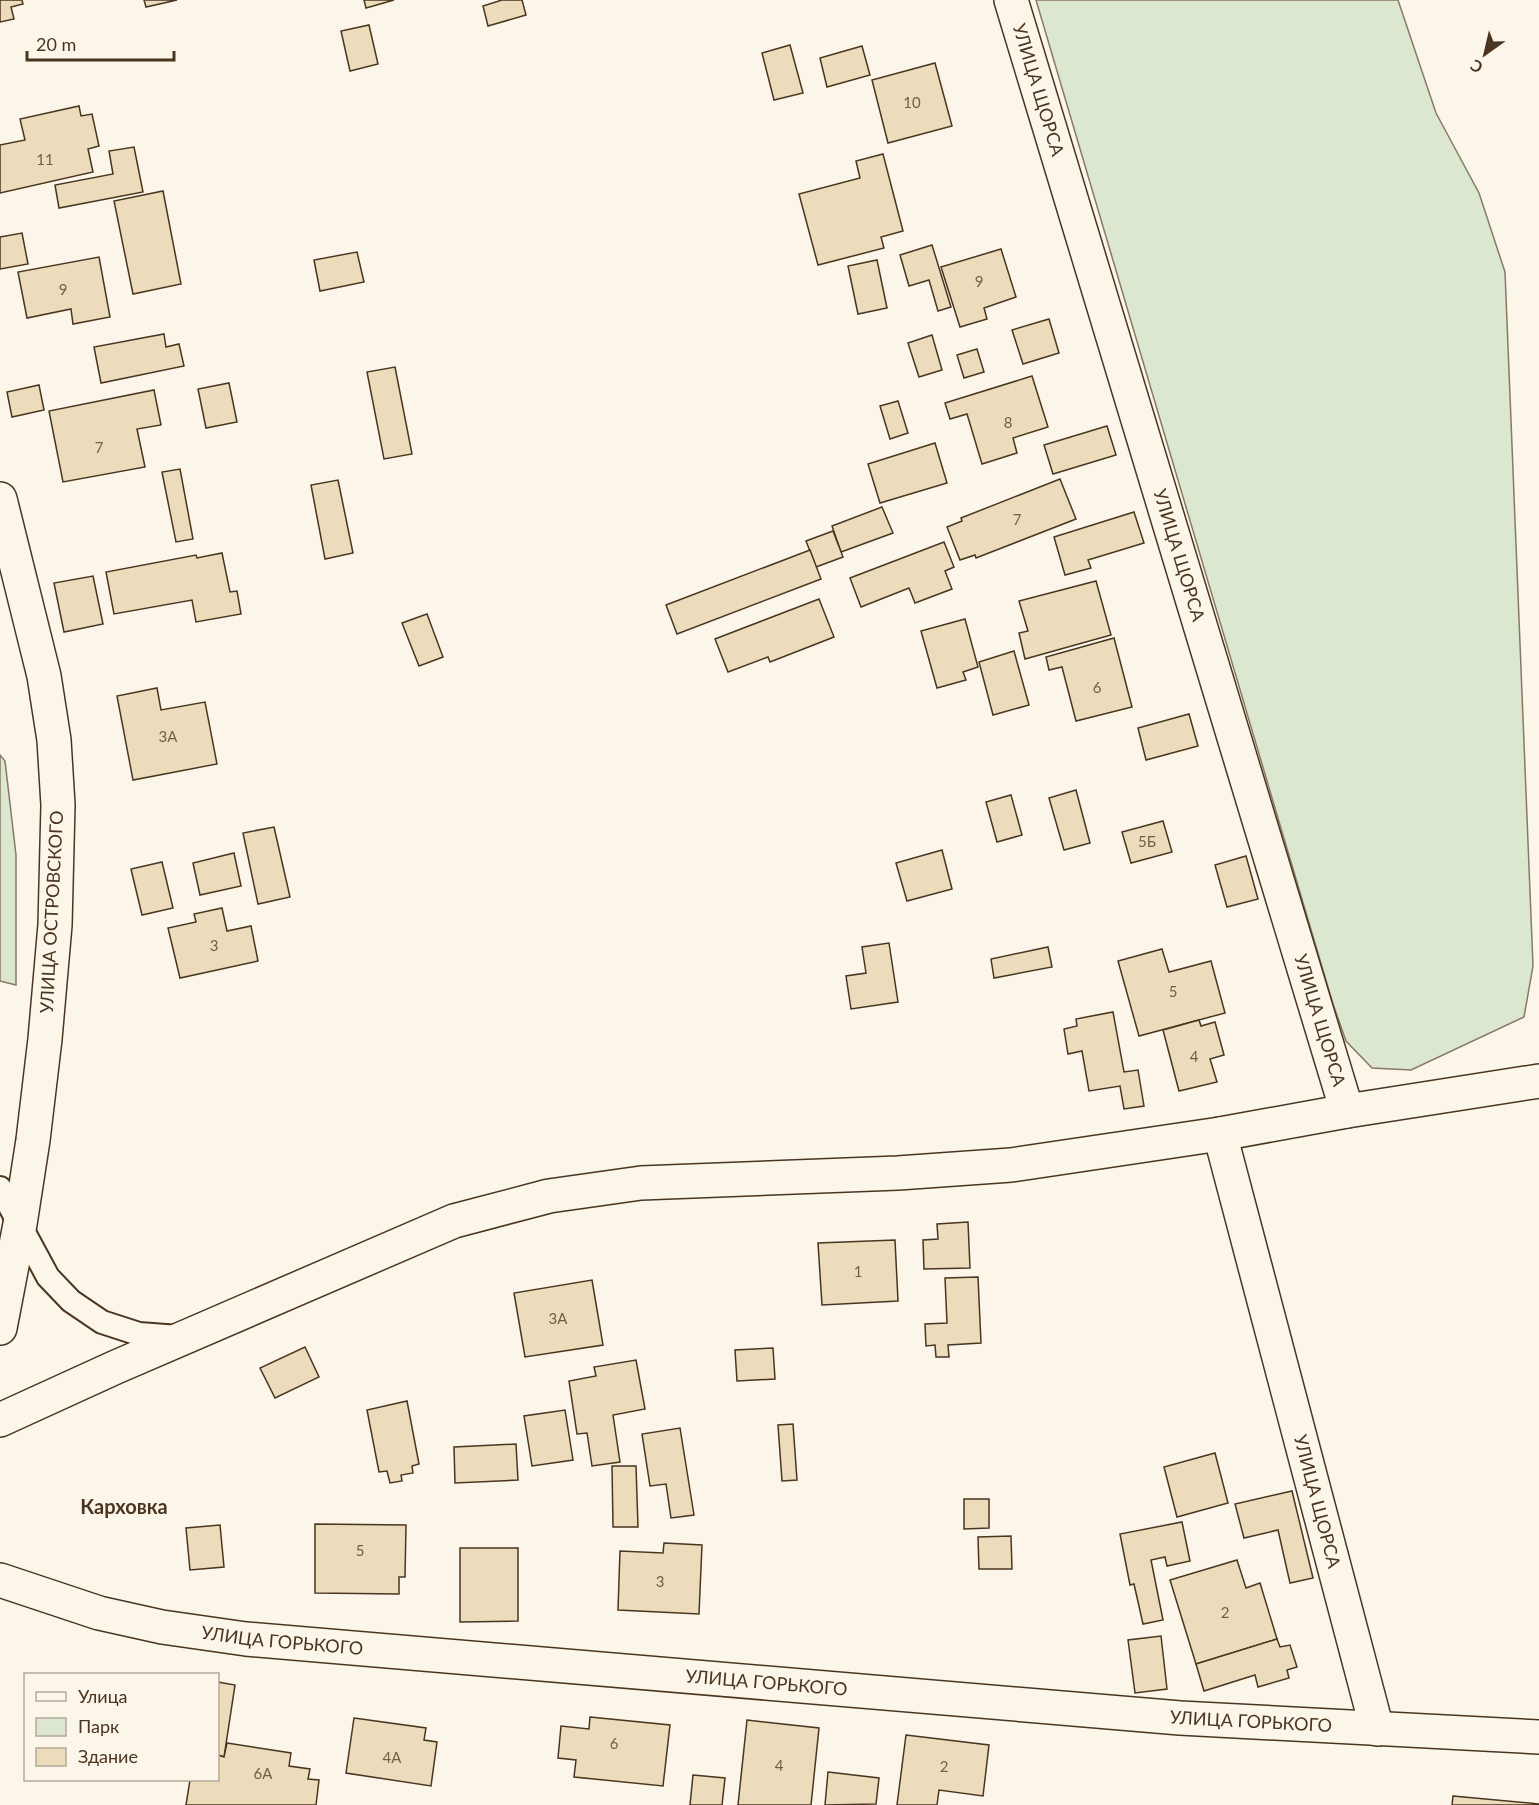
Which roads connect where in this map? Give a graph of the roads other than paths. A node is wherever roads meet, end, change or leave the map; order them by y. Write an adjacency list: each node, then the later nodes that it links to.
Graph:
1 (1011, 0): 4 (street, УЛИЦА ЩОРСА)
2 (0, 499): 7 (street, УЛИЦА ОСТРОВСКОГО)
3 (1539, 1081): 4 (street)
4 (1347, 1111): 5 (street)
5 (1220, 1134): 9 (street); 12 (street, УЛИЦА ЩОРСА)
6 (0, 1188): 7 (lane)
7 (20, 1224): 8 (street, УЛИЦА ОСТРОВСКОГО); 9 (lane)
8 (0, 1328)
9 (183, 1337): 10 (street)
10 (0, 1420)
11 (0, 1580): 12 (street, УЛИЦА ГОРЬКОГО)
12 (1377, 1729): 13 (street, УЛИЦА ГОРЬКОГО)
13 (1539, 1737)

